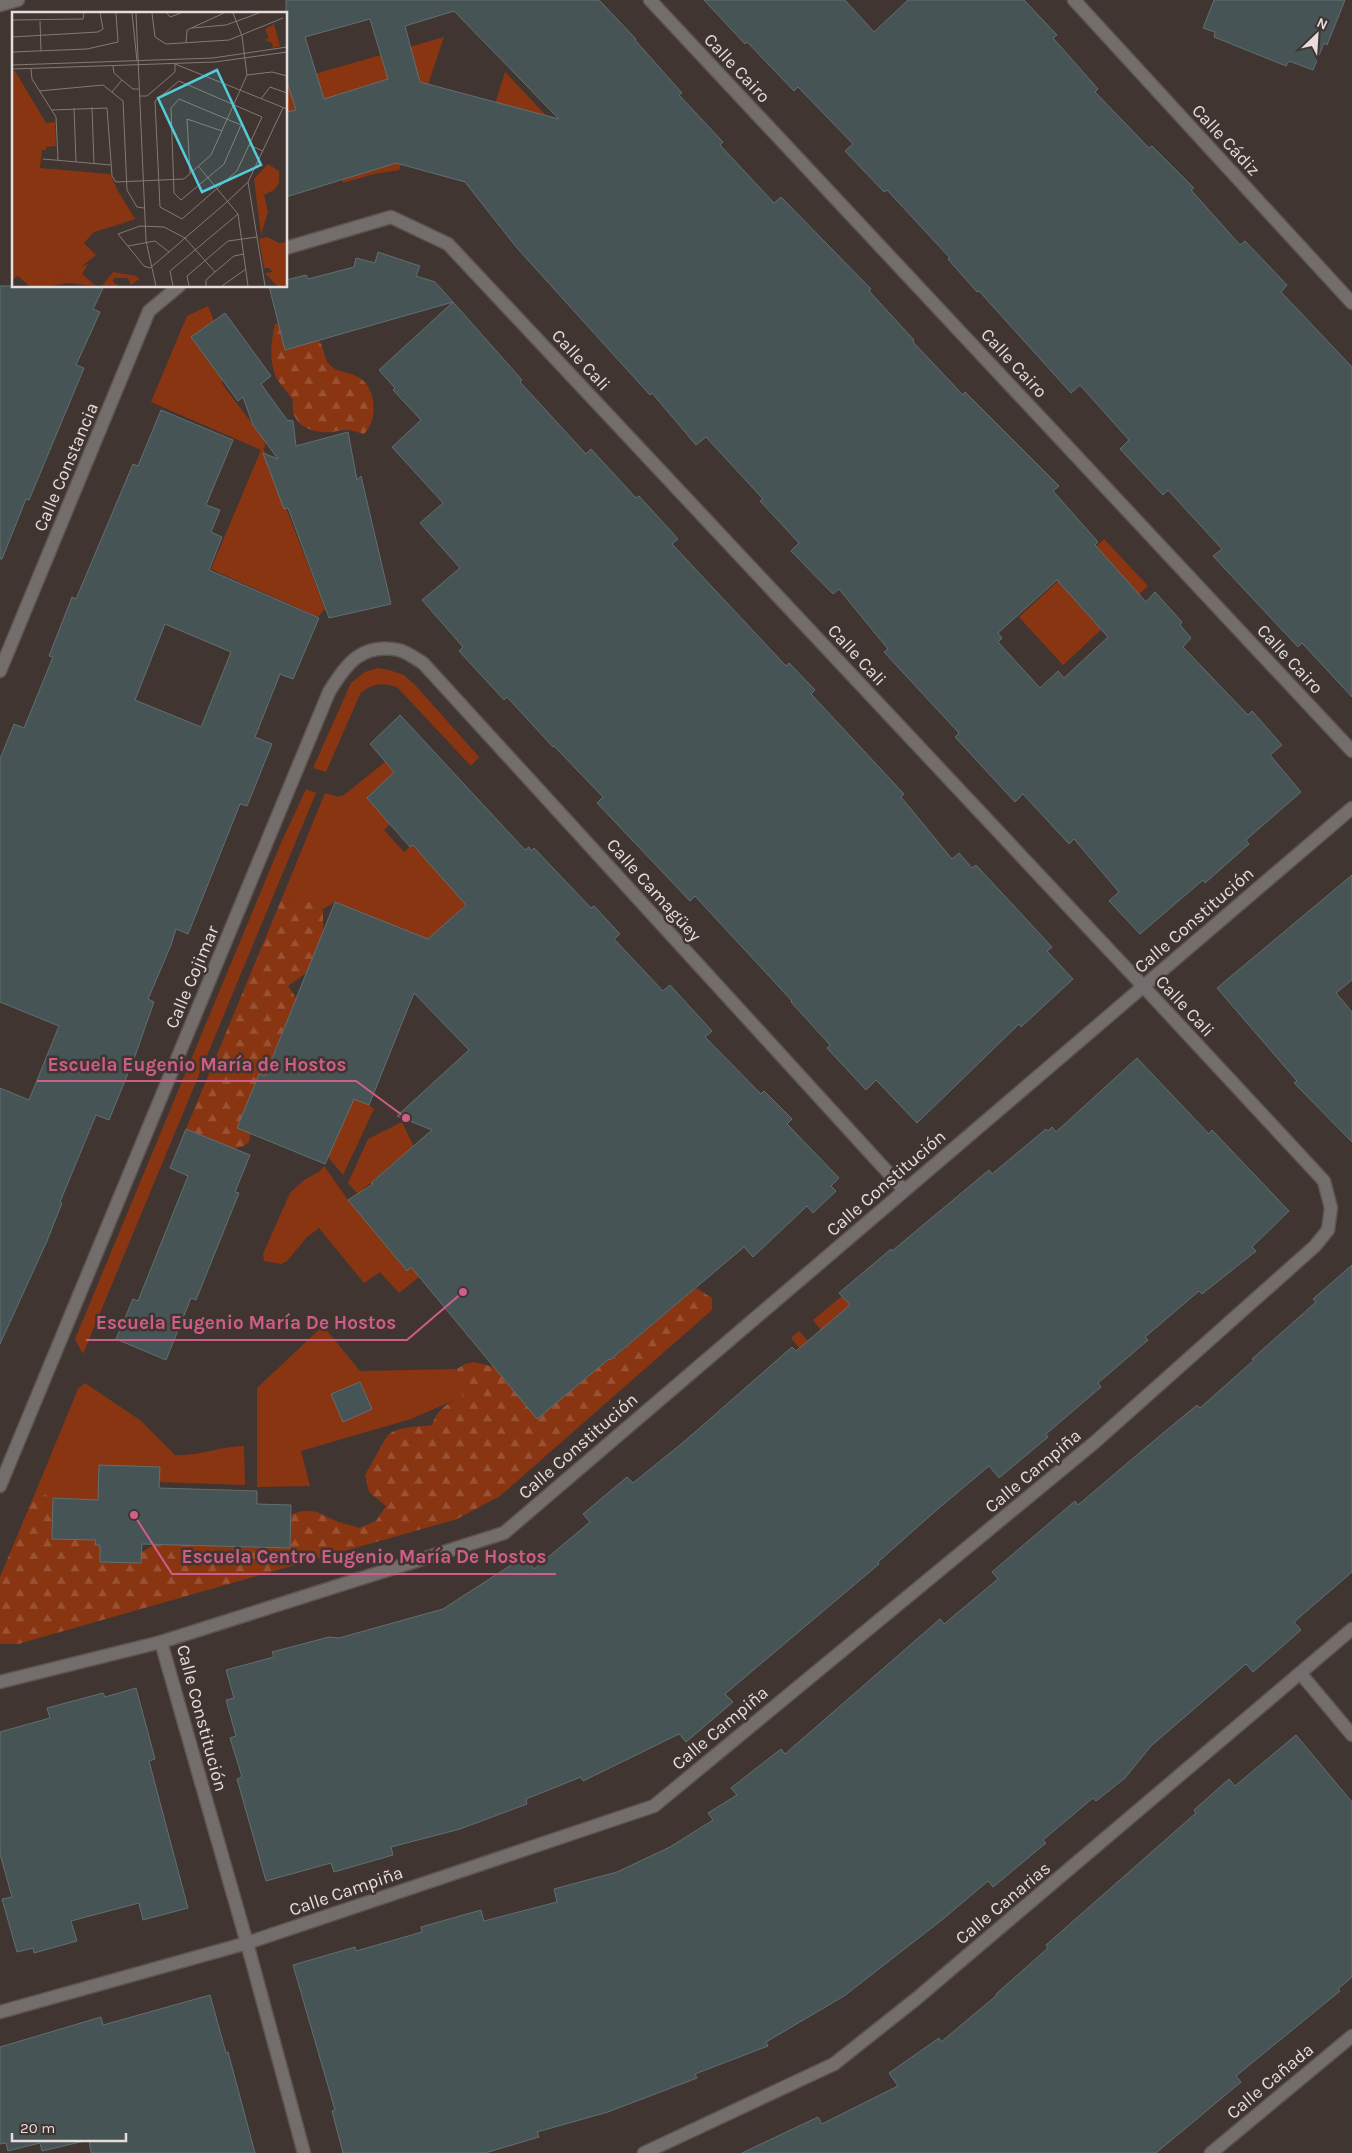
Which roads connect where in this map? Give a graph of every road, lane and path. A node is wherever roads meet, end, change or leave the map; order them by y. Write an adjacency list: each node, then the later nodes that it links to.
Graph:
1 (18, 0): 4 (street)
2 (650, 0): 10 (street, Calle Cairo)
3 (1074, 0): 7 (street, Calle Cádiz)
4 (0, 5)
5 (288, 247): 12 (street, Calle Cali)
6 (177, 288): 9 (street, Calle Constancia)
7 (1352, 303)
8 (359, 654): 13 (street, Calle Camagüey); 15 (street, Calle Cojimar)
9 (0, 671)
10 (1352, 751)
11 (1352, 808): 12 (street, Calle Constitución)
12 (1144, 986): 13 (street, Calle Constitución); 14 (street, Calle Cali)
13 (904, 1190): 17 (street, Calle Constitución)
14 (1328, 1230): 21 (street, Calle Campiña)
15 (0, 1486)
16 (1352, 1630): 18 (street, Calle Canarias)
17 (161, 1642): 19 (street); 21 (street, Calle Constitución)
18 (1301, 1674): 20 (street); 25 (street, Calle Canarias)
19 (0, 1682)
20 (1352, 1735)
21 (247, 1943): 22 (street, Calle Campiña); 24 (street, Calle Constitución)
22 (0, 2012)
23 (1352, 2036): 26 (street, Calle Cañada)
24 (304, 2153)
25 (644, 2153)
26 (1211, 2153)

